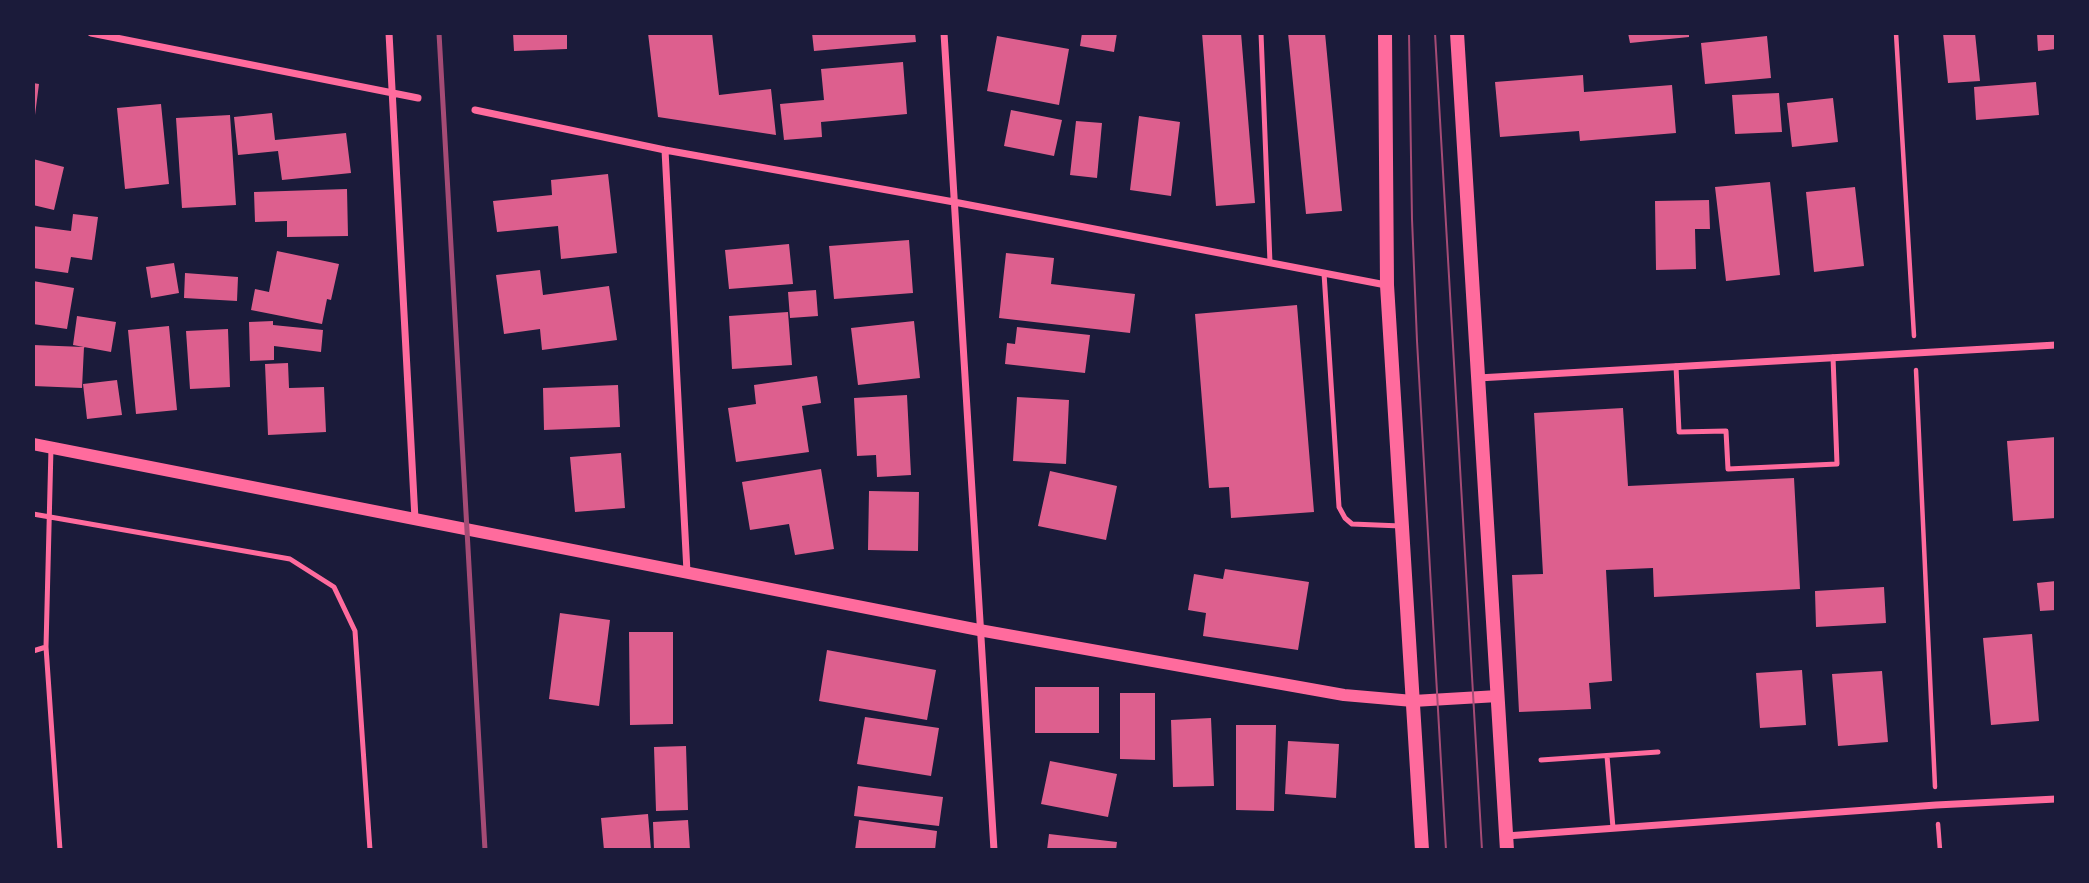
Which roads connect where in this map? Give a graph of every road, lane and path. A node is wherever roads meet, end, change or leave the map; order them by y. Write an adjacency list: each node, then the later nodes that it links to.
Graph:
1 (91, 33): 8 (street)
2 (389, 33): 8 (street)
3 (944, 33): 12 (street)
4 (1261, 33): 13 (lane)
5 (1385, 33): 15 (main road)
6 (1457, 33): 20 (main road)
7 (1896, 33): 17 (path)
8 (392, 92): 9 (street); 25 (street)
9 (418, 98)
10 (475, 110): 11 (street)
11 (665, 150): 12 (street); 27 (street)
12 (954, 202): 13 (street); 28 (street)
13 (1270, 263): 14 (street)
14 (1324, 273): 15 (street); 26 (lane)
15 (1387, 285): 26 (main road)
16 (2056, 345): 17 (street)
17 (1914, 353): 18 (street); 37 (path)
18 (1833, 357): 19 (street); 19 (lane)
19 (1676, 366): 20 (street)
20 (1478, 378): 31 (main road)
21 (33, 444): 22 (street)
22 (51, 448): 24 (lane); 25 (street)
23 (33, 514): 24 (lane)
24 (49, 517): 29 (lane); 41 (lane)
25 (415, 519): 27 (street)
26 (1402, 526): 32 (main road)
27 (687, 572): 28 (street)
28 (979, 630): 32 (street); 42 (street)
29 (46, 647): 30 (lane); 40 (lane)
30 (33, 652)
31 (1498, 696): 32 (street); 39 (main road)
32 (1413, 701): 43 (main road)
33 (1658, 752): 34 (lane)
34 (1607, 756): 35 (lane); 38 (lane)
35 (1541, 760)
36 (2056, 799): 37 (street)
37 (1936, 805): 38 (street); 44 (path)
38 (1613, 828): 39 (street)
39 (1507, 843)
40 (60, 850)
41 (370, 850)
42 (994, 850)
43 (1422, 850)
44 (1940, 850)

